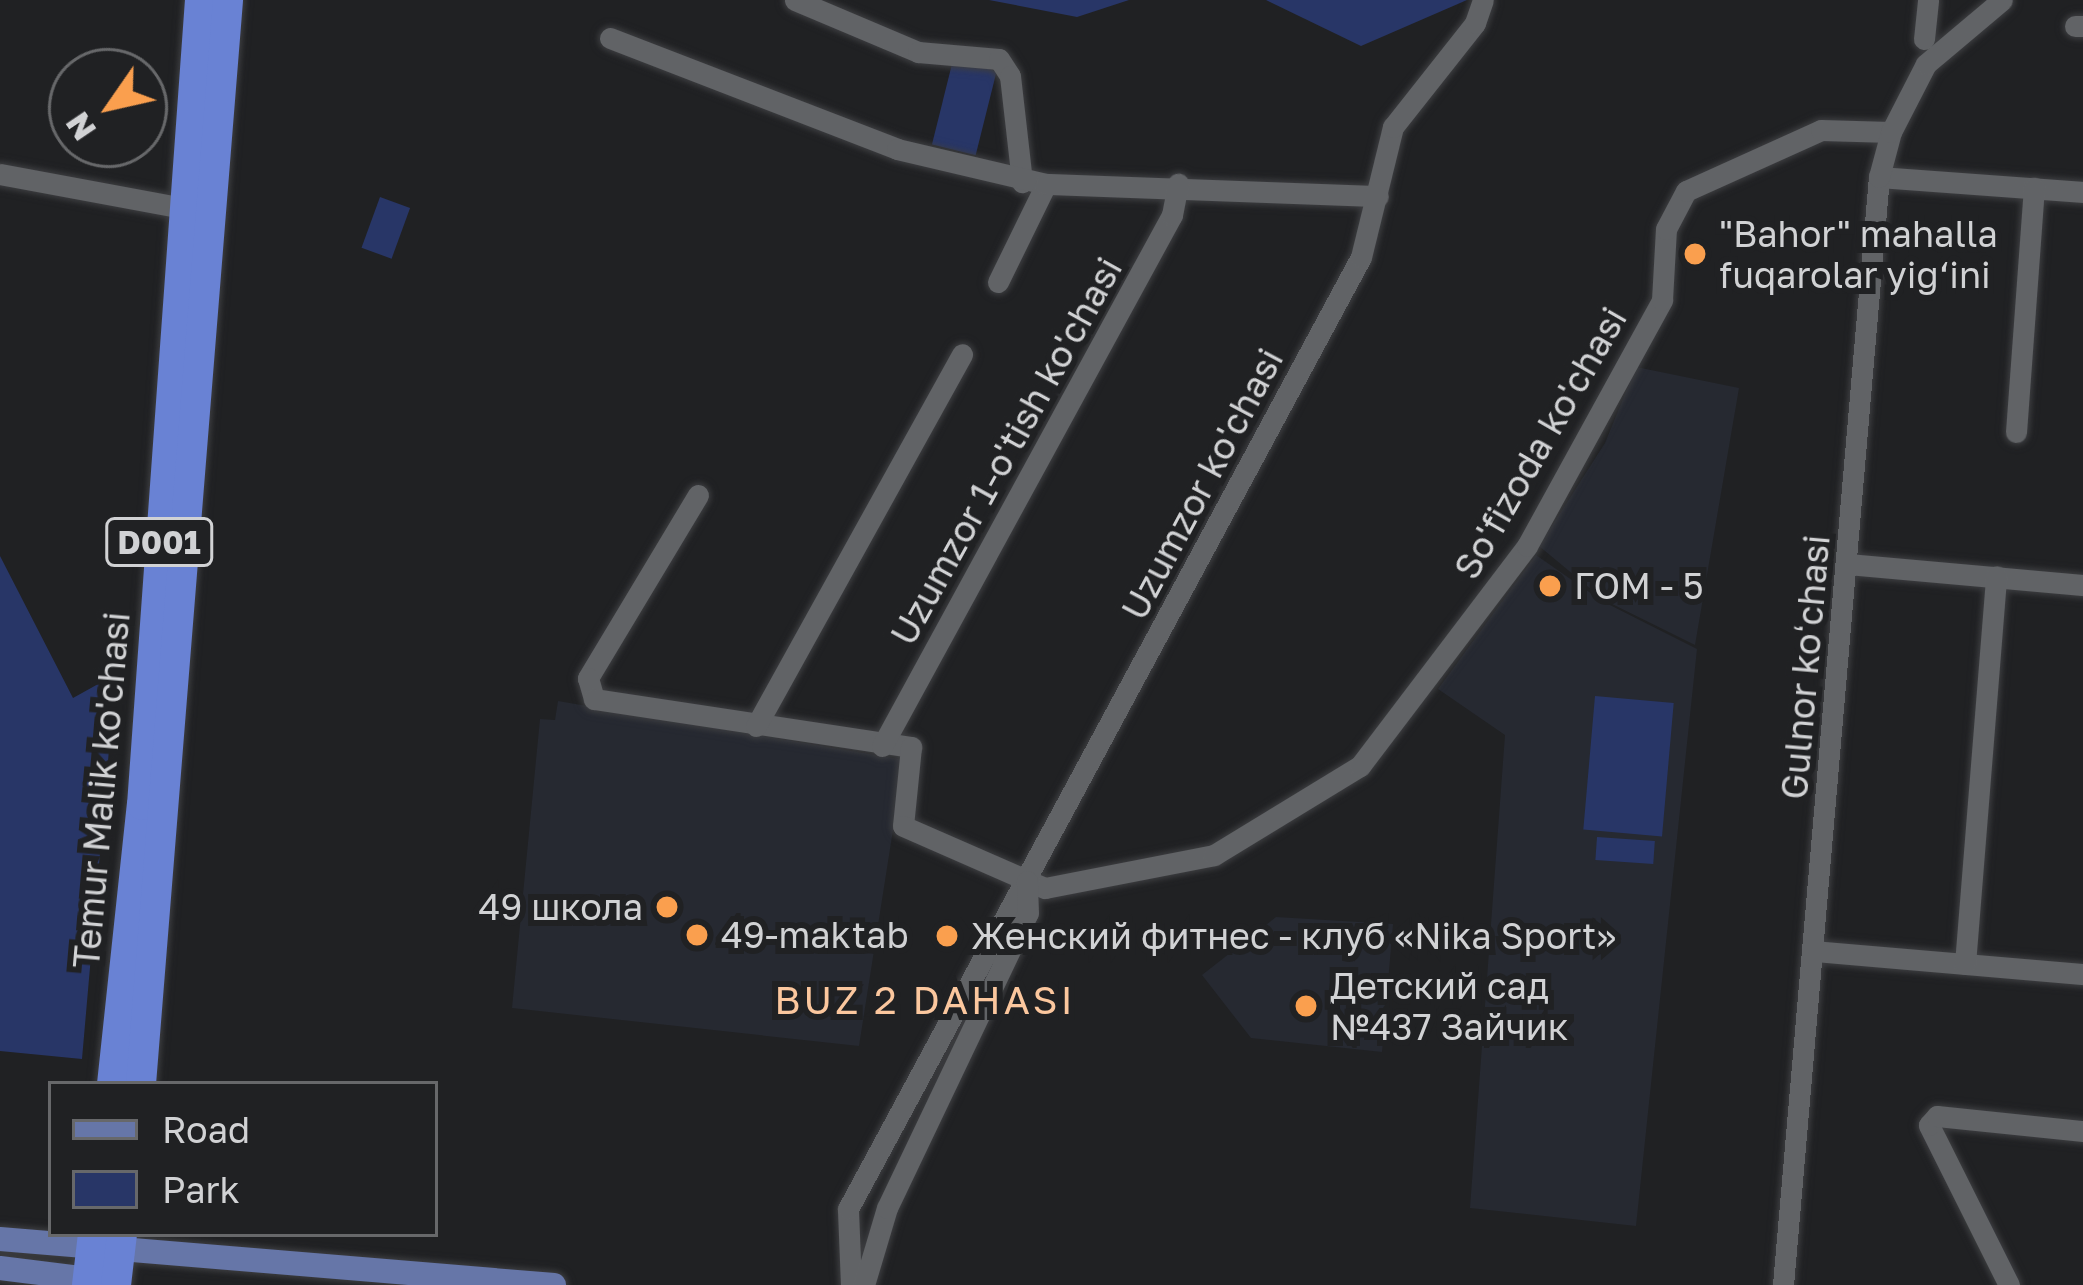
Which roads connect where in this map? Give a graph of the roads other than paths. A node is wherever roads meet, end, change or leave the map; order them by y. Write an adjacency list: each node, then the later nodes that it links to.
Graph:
1 (200, 0): 18 (highway, Temur Malik ko'chasi / D001)
2 (228, 0): 33 (highway, Temur Malik ko'chasi / D001)
3 (795, 0): 12 (street)
4 (1484, 0): 17 (street, Uzumzor ko'chasi)
5 (1928, 0): 8 (street)
6 (2002, 0): 9 (street, Gulnor koʻchasi)
7 (610, 38): 12 (street)
8 (1924, 39)
9 (1891, 132): 11 (street, Gulnor koʻchasi); 28 (street, So'fizoda ko'chasi)
10 (0, 174): 18 (street)
11 (1879, 177): 15 (street); 23 (street, Gulnor koʻchasi)
12 (1022, 182): 13 (street)
13 (1046, 184): 14 (street); 19 (street)
14 (1178, 184): 17 (street); 27 (street, Uzumzor 1-o'tish ko'chasi)
15 (2034, 188): 16 (street); 21 (street)
16 (2083, 192)
17 (1378, 196): 28 (street, Uzumzor ko'chasi)
18 (183, 208): 32 (highway, Temur Malik ko'chasi / D001)
19 (998, 282)
20 (962, 354): 26 (street)
21 (2016, 432)
22 (698, 495): 26 (street)
23 (1847, 564): 24 (street); 29 (street, Gulnor koʻchasi)
24 (1996, 576): 25 (street); 30 (street)
25 (2083, 585)
26 (755, 726): 27 (street)
27 (882, 746): 28 (street)
28 (1027, 881): 40 (street, Uzumzor ko'chasi); 41 (street, Uzumzor ko'chasi)
29 (1814, 951): 30 (street); 42 (street, Gulnor koʻchasi)
30 (1965, 964): 31 (street)
31 (2083, 974)
32 (112, 1081)
33 (140, 1081)
34 (2083, 1131): 43 (street)
35 (0, 1239): 36 (main road)
36 (106, 1265): 37 (main road); 38 (main road)
37 (0, 1268)
38 (506, 1283): 39 (main road)
39 (554, 1285)
40 (851, 1285)
41 (863, 1285)
42 (1783, 1285)
43 (2009, 1285)

